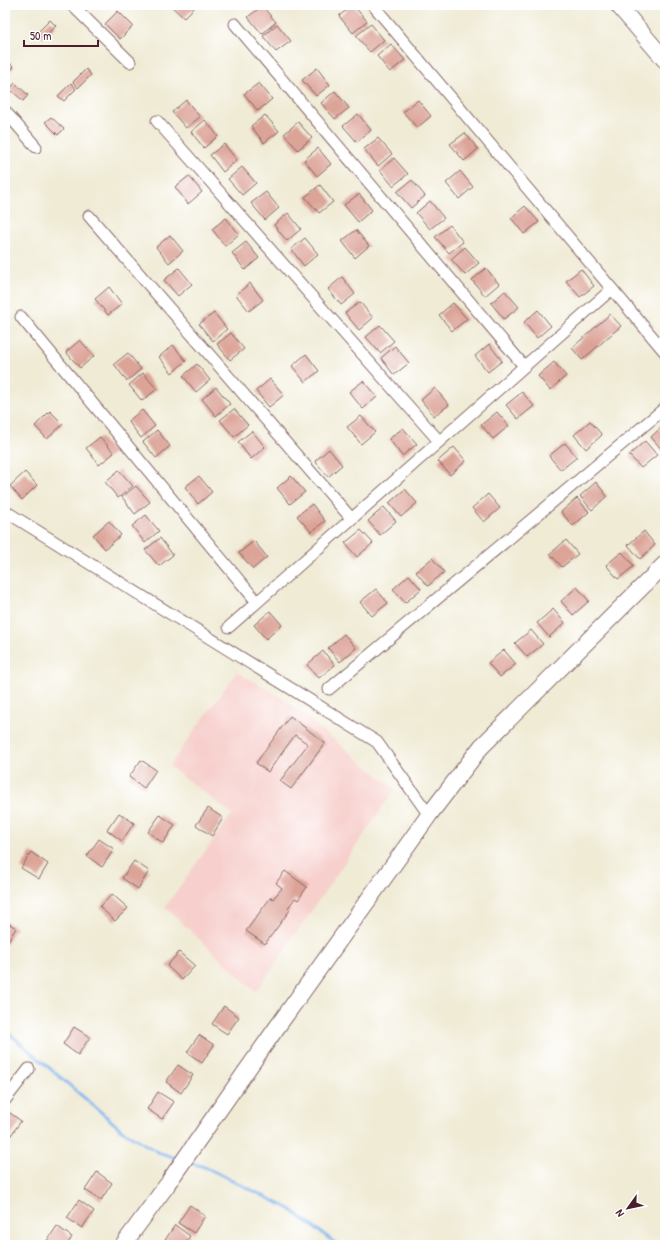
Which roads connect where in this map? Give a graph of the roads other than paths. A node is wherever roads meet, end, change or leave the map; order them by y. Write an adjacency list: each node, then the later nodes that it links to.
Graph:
1 (72, 5): 6 (street)
2 (373, 5): 11 (street)
3 (618, 5): 5 (street)
4 (235, 24): 14 (street)
5 (665, 60)
6 (130, 62)
7 (5, 112): 9 (street)
8 (157, 121): 16 (street)
9 (36, 147)
10 (89, 216): 18 (street)
11 (612, 289): 13 (street); 14 (street)
12 (21, 318): 20 (street)
13 (665, 352)
14 (524, 366): 16 (street)
15 (665, 408): 22 (street)
16 (439, 441): 18 (street)
17 (5, 511): 23 (street)
18 (351, 518): 20 (street)
19 (665, 564): 23 (street)
20 (257, 602): 21 (street)
21 (229, 627)
22 (329, 689)
23 (429, 815): 26 (street)
24 (29, 1069): 25 (street)
25 (5, 1100)
26 (123, 1245)

